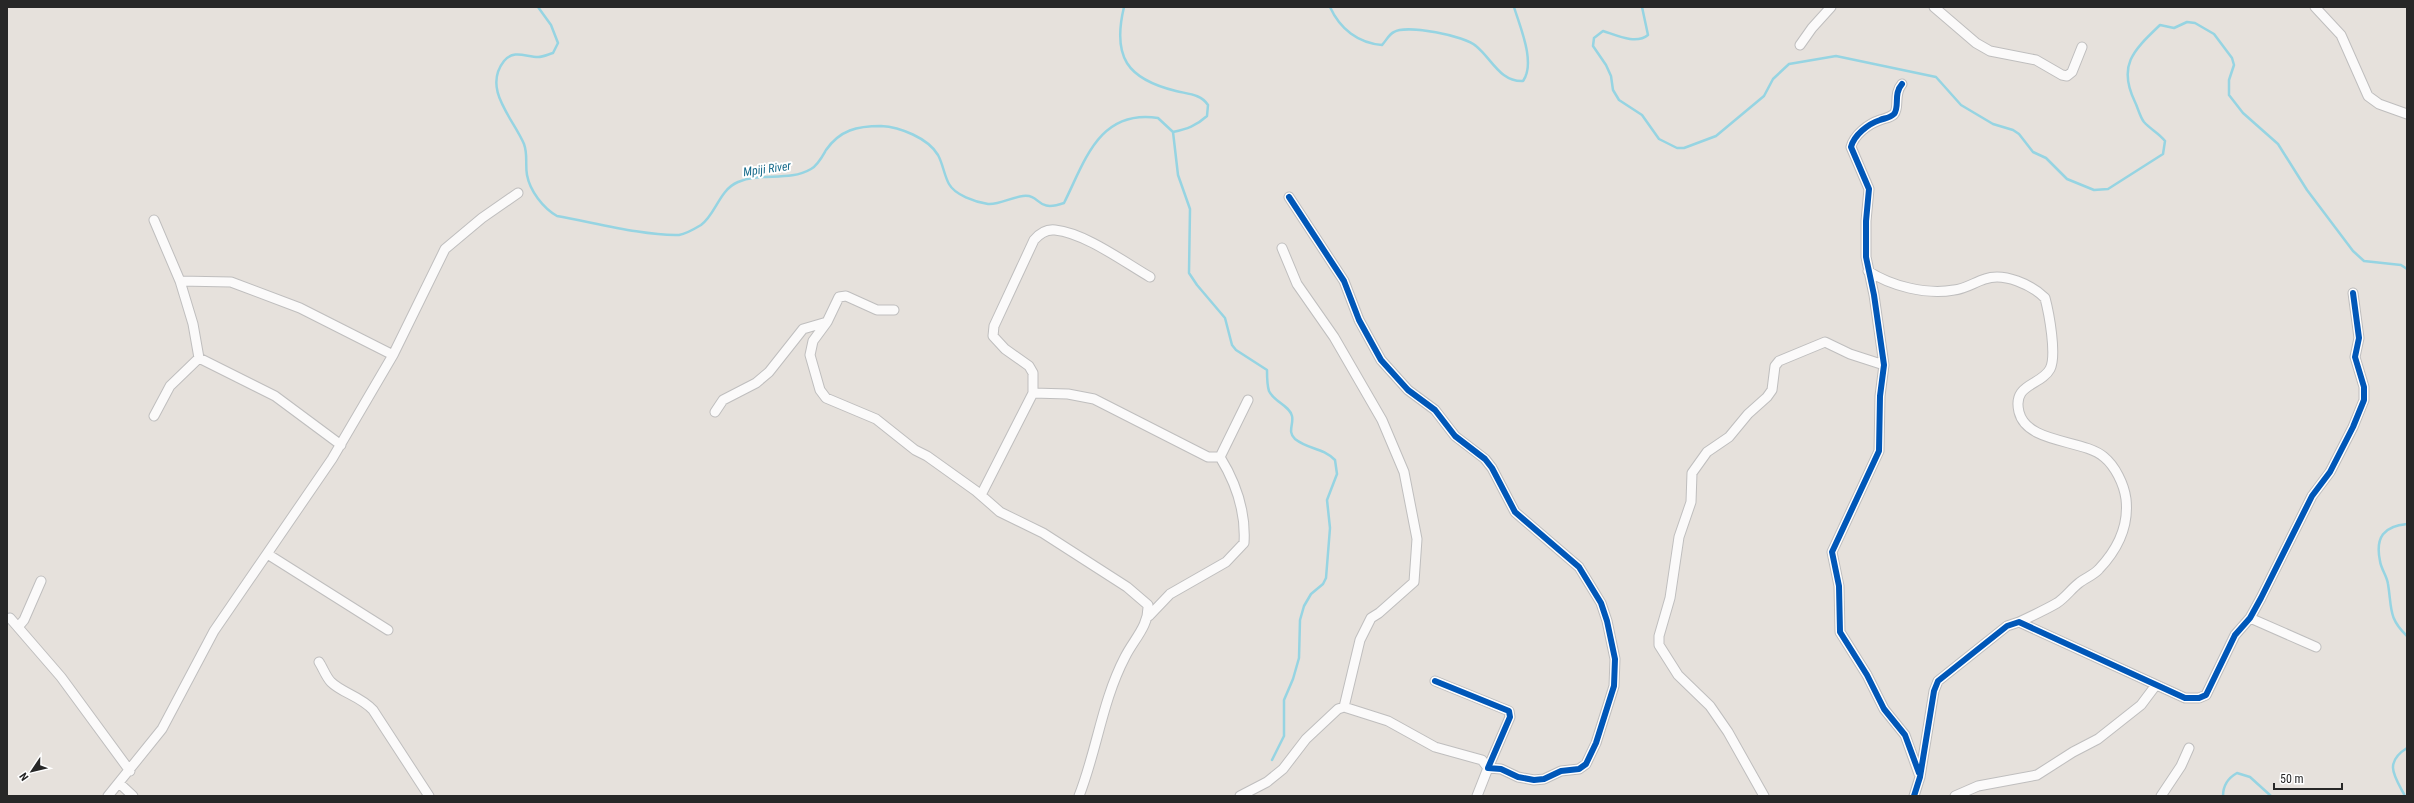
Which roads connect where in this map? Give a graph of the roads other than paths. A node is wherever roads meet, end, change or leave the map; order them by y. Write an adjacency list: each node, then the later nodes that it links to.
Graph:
1 (1831, 7): 4 (street)
2 (1934, 7): 5 (street)
3 (2315, 7): 7 (street)
4 (1800, 45)
5 (2082, 46)
6 (1902, 84): 12 (street)
7 (2407, 114)
8 (518, 193): 18 (street)
9 (1289, 197): 42 (street)
10 (154, 220): 14 (street)
11 (1282, 248): 40 (street)
12 (1868, 271): 20 (street); 33 (street)
13 (1150, 277): 21 (street)
14 (180, 281): 18 (street); 19 (street)
15 (2354, 293): 32 (street)
16 (894, 310): 17 (street)
17 (827, 322): 23 (street); 27 (street)
18 (393, 355): 25 (street)
19 (199, 358): 24 (street); 25 (street)
20 (1884, 364): 44 (street); 52 (street)
21 (1033, 393): 26 (street); 27 (street)
22 (1248, 400): 26 (street)
23 (715, 412)
24 (154, 416)
25 (341, 445): 28 (street)
26 (1220, 457): 30 (street)
27 (981, 495): 30 (street)
28 (269, 555): 35 (street); 43 (street)
29 (41, 581): 34 (street)
30 (1149, 616): 49 (street)
31 (10, 618): 34 (street)
32 (2250, 618): 36 (street); 39 (street)
33 (2019, 622): 39 (street); 44 (street)
34 (18, 627): 43 (street)
35 (388, 630)
36 (2316, 647)
37 (319, 662): 48 (street)
38 (1435, 681): 42 (street)
39 (2156, 685): 54 (street)
40 (1344, 706): 42 (street); 50 (street)
41 (2189, 748): 55 (street)
42 (1488, 768): 51 (street)
43 (130, 771): 45 (street)
44 (1920, 777): 53 (street)
45 (119, 783): 46 (street); 47 (street)
46 (108, 796)
47 (133, 796)
48 (429, 796)
49 (1079, 796)
50 (1240, 796)
51 (1477, 796)
52 (1764, 796)
53 (1914, 796)
54 (1954, 796)
55 (2162, 796)

